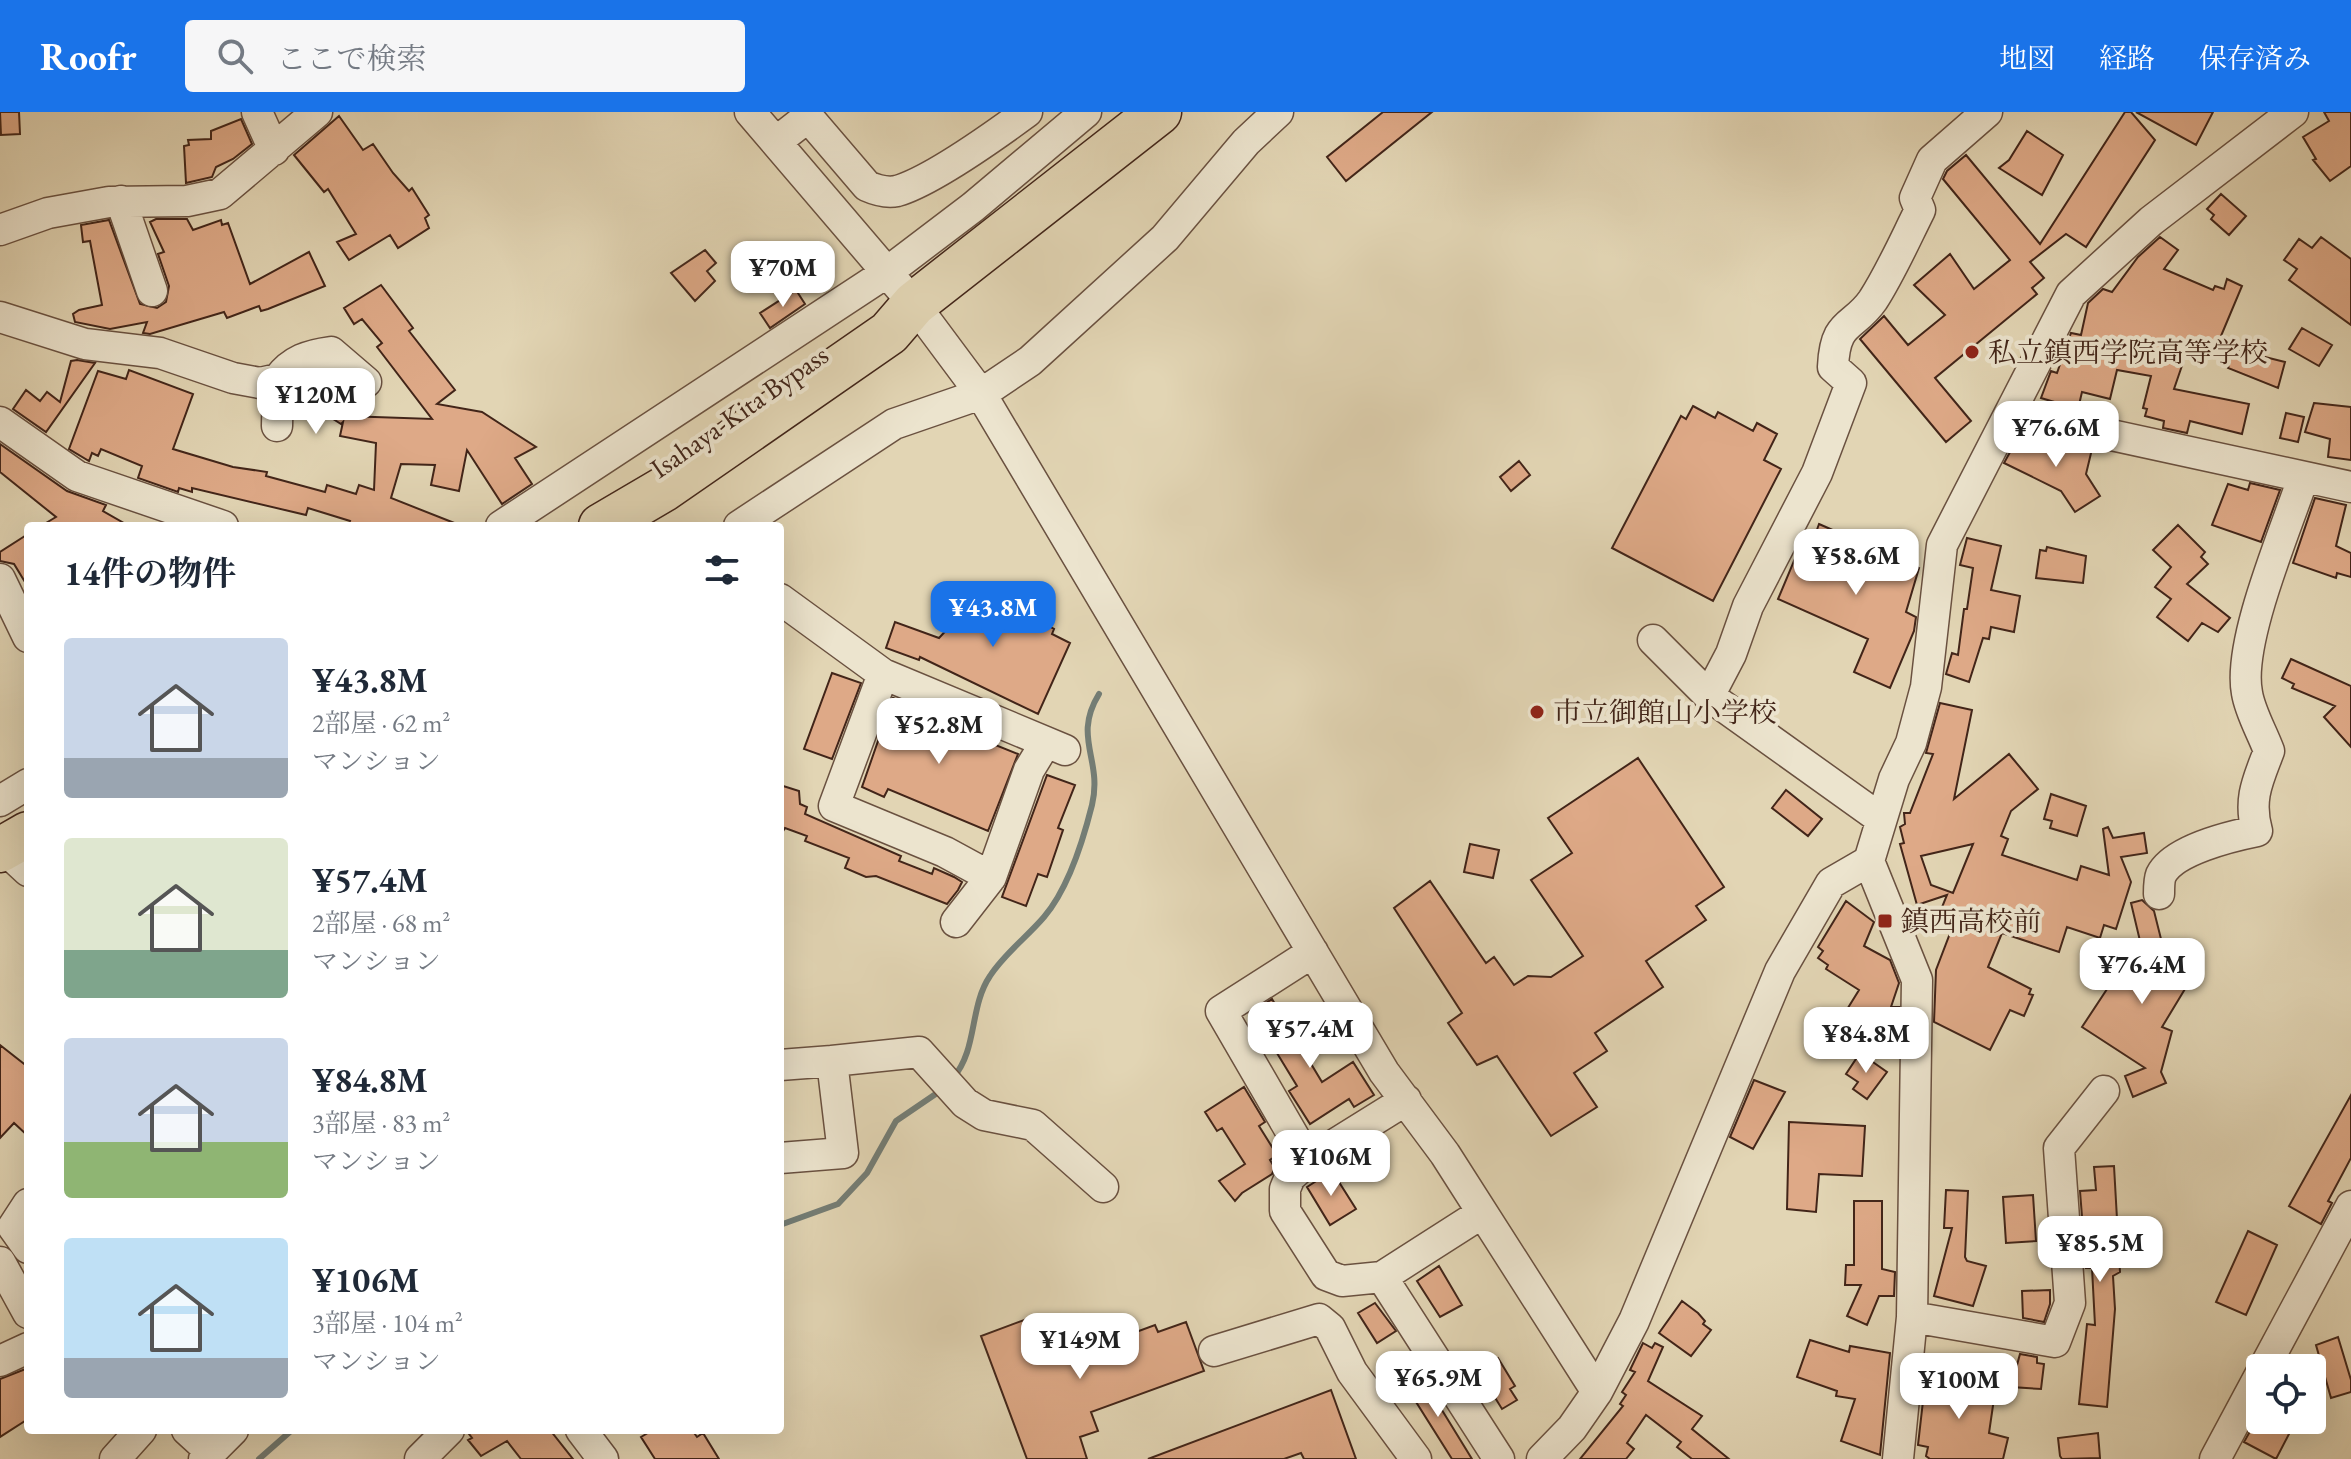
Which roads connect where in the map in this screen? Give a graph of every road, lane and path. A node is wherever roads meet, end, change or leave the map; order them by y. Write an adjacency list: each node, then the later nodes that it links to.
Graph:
1 (257, 112): 11 (street)
2 (317, 112): 11 (street)
3 (750, 112): 10 (street)
4 (1027, 112): 10 (street)
5 (1159, 112): 12 (highway, Isahaya-Kita Bypass)
6 (1278, 112): 20 (street)
7 (1987, 112): 36 (street)
8 (2293, 112): 21 (street)
9 (1074, 116): 12 (street); 16 (street)
10 (776, 142): 16 (street)
11 (274, 150): 13 (street)
12 (1100, 159): 16 (highway, Isahaya-Kita Bypass)
13 (121, 201): 14 (street); 15 (street)
14 (0, 230)
15 (152, 291)
16 (921, 315): 20 (street); 27 (street); 28 (highway, Isahaya-Kita Bypass); 29 (highway, Isahaya-Kita Bypass)
17 (0, 317): 18 (street)
18 (278, 379): 19 (street); 23 (street)
19 (366, 382)
20 (981, 394): 30 (street); 44 (street)
21 (2010, 413): 24 (street); 39 (street)
22 (0, 422): 26 (street)
23 (277, 426)
24 (2303, 478): 25 (street); 42 (street)
25 (2351, 487)
26 (211, 522)
27 (509, 522)
28 (573, 522)
29 (608, 522)
30 (745, 522)
31 (0, 579): 33 (street)
32 (784, 602): 35 (street)
33 (24, 629)
34 (1653, 640): 36 (street)
35 (883, 674): 41 (street); 41 (street)
36 (1709, 696): 39 (street)
37 (24, 786): 38 (street)
38 (0, 801)
39 (1881, 819): 40 (street)
40 (1869, 861): 59 (street); 64 (street)
41 (991, 877): 43 (street)
42 (2159, 894)
43 (956, 922)
44 (1313, 952): 48 (street); 50 (street)
45 (832, 1061): 46 (street); 49 (street); 51 (street)
46 (784, 1065)
47 (2104, 1091): 59 (street)
48 (1406, 1100): 50 (street); 54 (street)
49 (784, 1158)
50 (1308, 1161): 57 (street)
51 (1103, 1187)
52 (2351, 1206): 62 (street)
53 (24, 1210): 55 (street)
54 (1482, 1213): 57 (street); 64 (street)
55 (24, 1242)
56 (0, 1262): 58 (street)
57 (1382, 1277): 76 (street)
58 (24, 1306)
59 (1912, 1317): 78 (street)
60 (24, 1350): 63 (street)
61 (1214, 1351): 75 (street)
62 (2272, 1354)
63 (0, 1361)
64 (1597, 1392): 77 (street)
65 (2246, 1401): 79 (street)
66 (137, 1434): 72 (street)
67 (190, 1434): 71 (street)
68 (229, 1434): 71 (street)
69 (445, 1434): 73 (street)
70 (584, 1434): 74 (street)
71 (207, 1455)
72 (115, 1459)
73 (420, 1459)
74 (603, 1459)
75 (1416, 1459)
76 (1499, 1459)
77 (1542, 1459)
78 (1898, 1459)
79 (2215, 1459)

